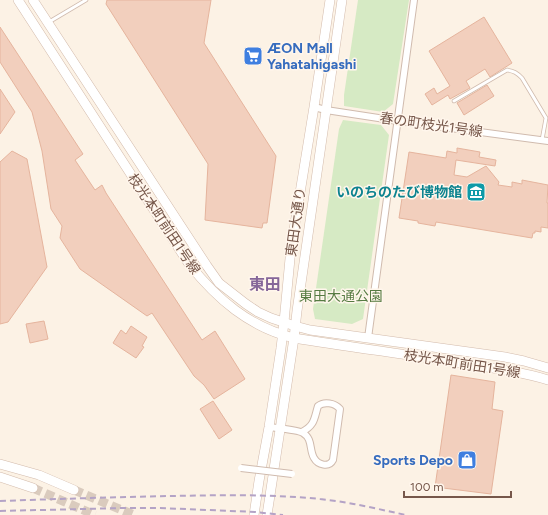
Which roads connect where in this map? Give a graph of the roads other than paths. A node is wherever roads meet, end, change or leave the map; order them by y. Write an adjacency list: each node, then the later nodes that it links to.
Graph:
1 (18, 0): 17 (street, 枝光本町前田1号線)
2 (33, 0): 7 (street, 枝光本町前田1号線)
3 (86, 0): 7 (lane)
4 (330, 0): 9 (street, 東田大通り)
5 (342, 0): 10 (street, 東田大通り)
6 (414, 0): 11 (street)
7 (48, 23): 15 (street, 枝光本町前田1号線)
8 (454, 101): 12 (lane)
9 (314, 107): 10 (street, 春の町枝光1号線); 15 (street, 東田大通り)
10 (326, 110): 11 (street, 春の町枝光1号線); 16 (street, 東田大通り)
11 (398, 120): 14 (street, 春の町枝光1号線); 19 (street)
12 (543, 130): 13 (lane); 14 (lane)
13 (548, 131)
14 (545, 141)
15 (284, 322): 16 (street, 枝光本町前田1号線); 17 (street, 東田大通り)
16 (295, 326): 18 (street, 東田大通り); 19 (street, 枝光本町前田1号線)
17 (282, 335): 18 (street, 枝光本町前田1号線); 22 (street, 東田大通り)
18 (294, 338): 21 (street, 枝光本町前田1号線); 23 (street, 東田大通り)
19 (368, 338): 20 (street, 枝光本町前田1号線)
20 (548, 368)
21 (548, 380)
22 (269, 428): 23 (street); 31 (street, 東田大通り)
23 (280, 429): 24 (street); 32 (street, 東田大通り)
24 (302, 432): 24 (street)
25 (0, 464): 30 (street)
26 (241, 468): 27 (street, bridge)
27 (292, 474)
28 (0, 478): 29 (street)
29 (33, 488)
30 (74, 490)
31 (254, 515)
32 (267, 515)

